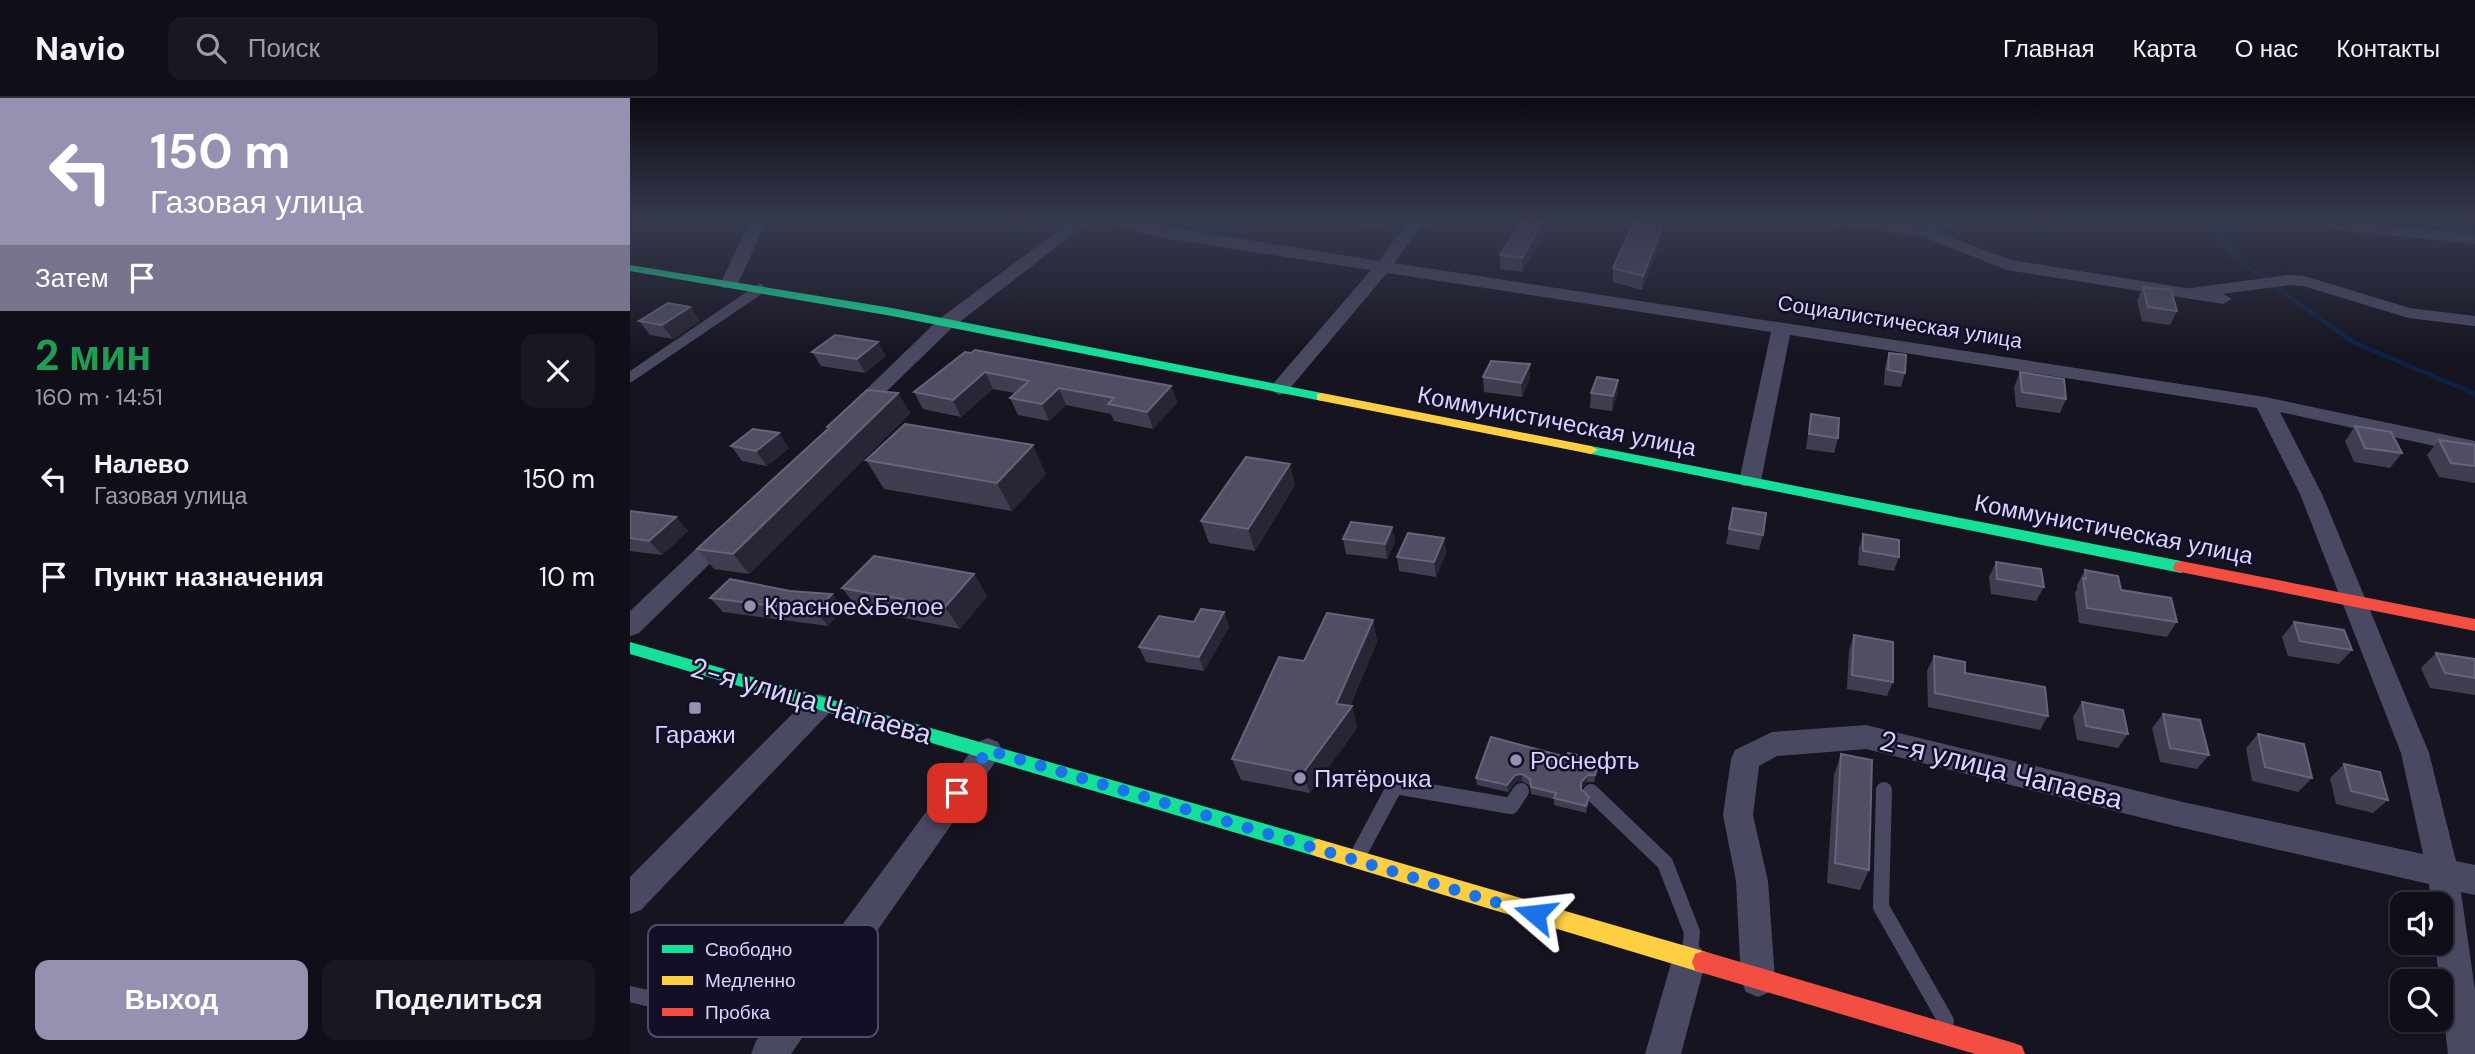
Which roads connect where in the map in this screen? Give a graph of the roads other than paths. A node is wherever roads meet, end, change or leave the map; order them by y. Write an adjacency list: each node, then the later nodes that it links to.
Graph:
1 (737, 266): 8 (street)
2 (1023, 266): 13 (street)
3 (1374, 266): 5 (street, Социалистическая улица)
4 (2011, 266): 10 (street)
5 (1383, 267): 14 (street, Социалистическая улица); 16 (street)
6 (630, 268): 8 (street, Коммунистическая улица)
7 (2281, 281): 10 (lane); 12 (lane)
8 (729, 284): 9 (street, Коммунистическая улица)
9 (760, 289): 13 (street, Коммунистическая улица); 15 (lane)
10 (2192, 293): 11 (street)
11 (2223, 299)
12 (2475, 321)
13 (946, 323): 16 (street, Коммунистическая улица); 18 (street)
14 (1782, 327): 17 (street, Социалистическая улица); 20 (street)
15 (630, 377)
16 (1279, 389): 20 (street, Коммунистическая улица)
17 (2265, 403): 19 (street, Социалистическая улица); 22 (street)
18 (837, 427)
19 (2475, 448)
20 (1749, 481): 22 (street, Коммунистическая улица)
21 (738, 522): 23 (street)
22 (2356, 599): 24 (street, Коммунистическая улица); 32 (street)
23 (630, 625)
24 (2475, 625)
25 (630, 648): 26 (street, 2-я улица Чапаева)
26 (818, 705): 27 (street, 2-я улица Чапаева); 34 (street)
27 (988, 750): 31 (street, 2-я улица Чапаева); 35 (street)
28 (1884, 790): 41 (lane)
29 (1521, 791): 31 (lane)
30 (1591, 792): 36 (lane)
31 (1355, 860): 36 (street, 2-я улица Чапаева)
32 (2443, 872): 33 (street, 2-я улица Чапаева); 37 (street, 2-я улица Чапаева); 45 (street)
33 (2475, 880)
34 (630, 899)
35 (862, 925)
36 (1689, 960): 37 (street, 2-я улица Чапаева); 43 (street)
37 (1758, 980): 41 (street, 2-я улица Чапаева)
38 (630, 994): 39 (lane)
39 (648, 1000)
40 (759, 1037): 42 (lane)
41 (1955, 1037): 44 (street, 2-я улица Чапаева)
42 (777, 1043)
43 (1663, 1054)
44 (2014, 1054)
45 (2466, 1054)

